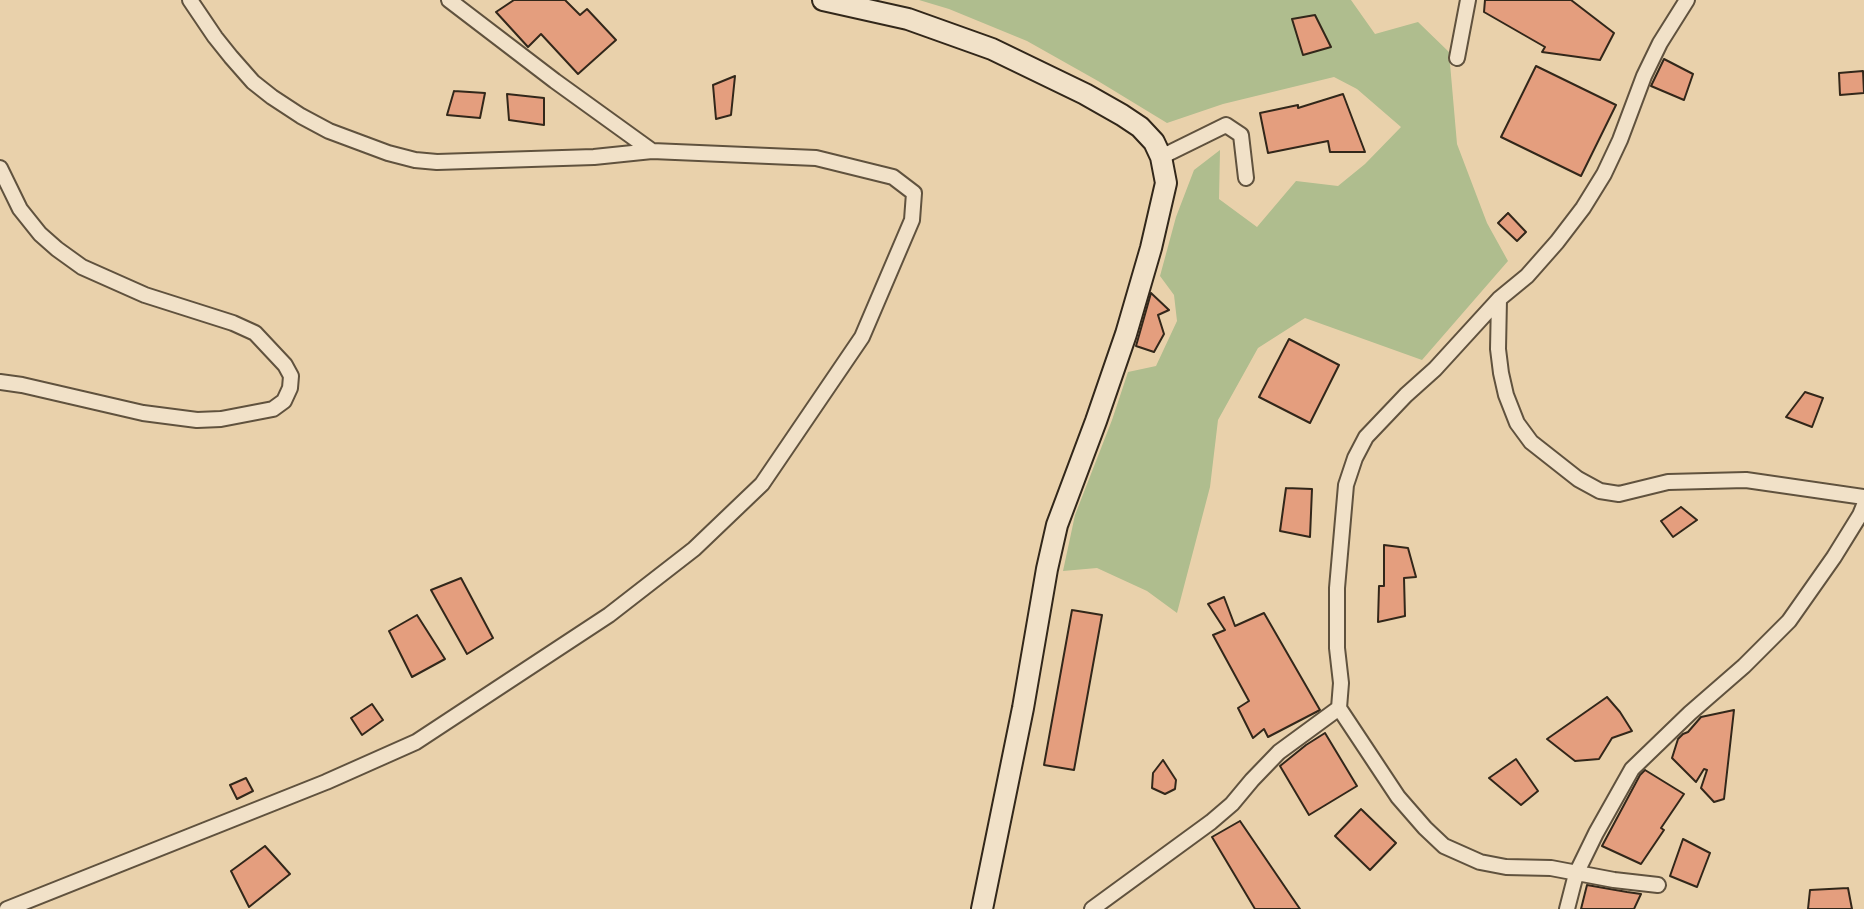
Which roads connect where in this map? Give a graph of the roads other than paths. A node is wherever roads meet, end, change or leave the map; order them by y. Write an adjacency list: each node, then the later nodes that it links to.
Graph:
1 (190, 0): 7 (street)
2 (449, 0): 7 (street)
3 (823, 0): 8 (main road)
4 (1468, 0): 6 (street)
5 (1687, 0): 12 (street)
6 (1457, 58)
7 (652, 151): 19 (street)
8 (1161, 157): 10 (street); 20 (main road)
9 (0, 168): 11 (street)
10 (1246, 178)
11 (4, 183): 13 (street)
12 (1499, 299): 14 (street); 16 (street)
13 (0, 382)
14 (1864, 497)
15 (1864, 505): 17 (street)
16 (1339, 708): 17 (street); 21 (street)
17 (1576, 874): 18 (street); 22 (street)
18 (1658, 885)
19 (7, 909)
20 (982, 909)
21 (1092, 909)
22 (1567, 909)

